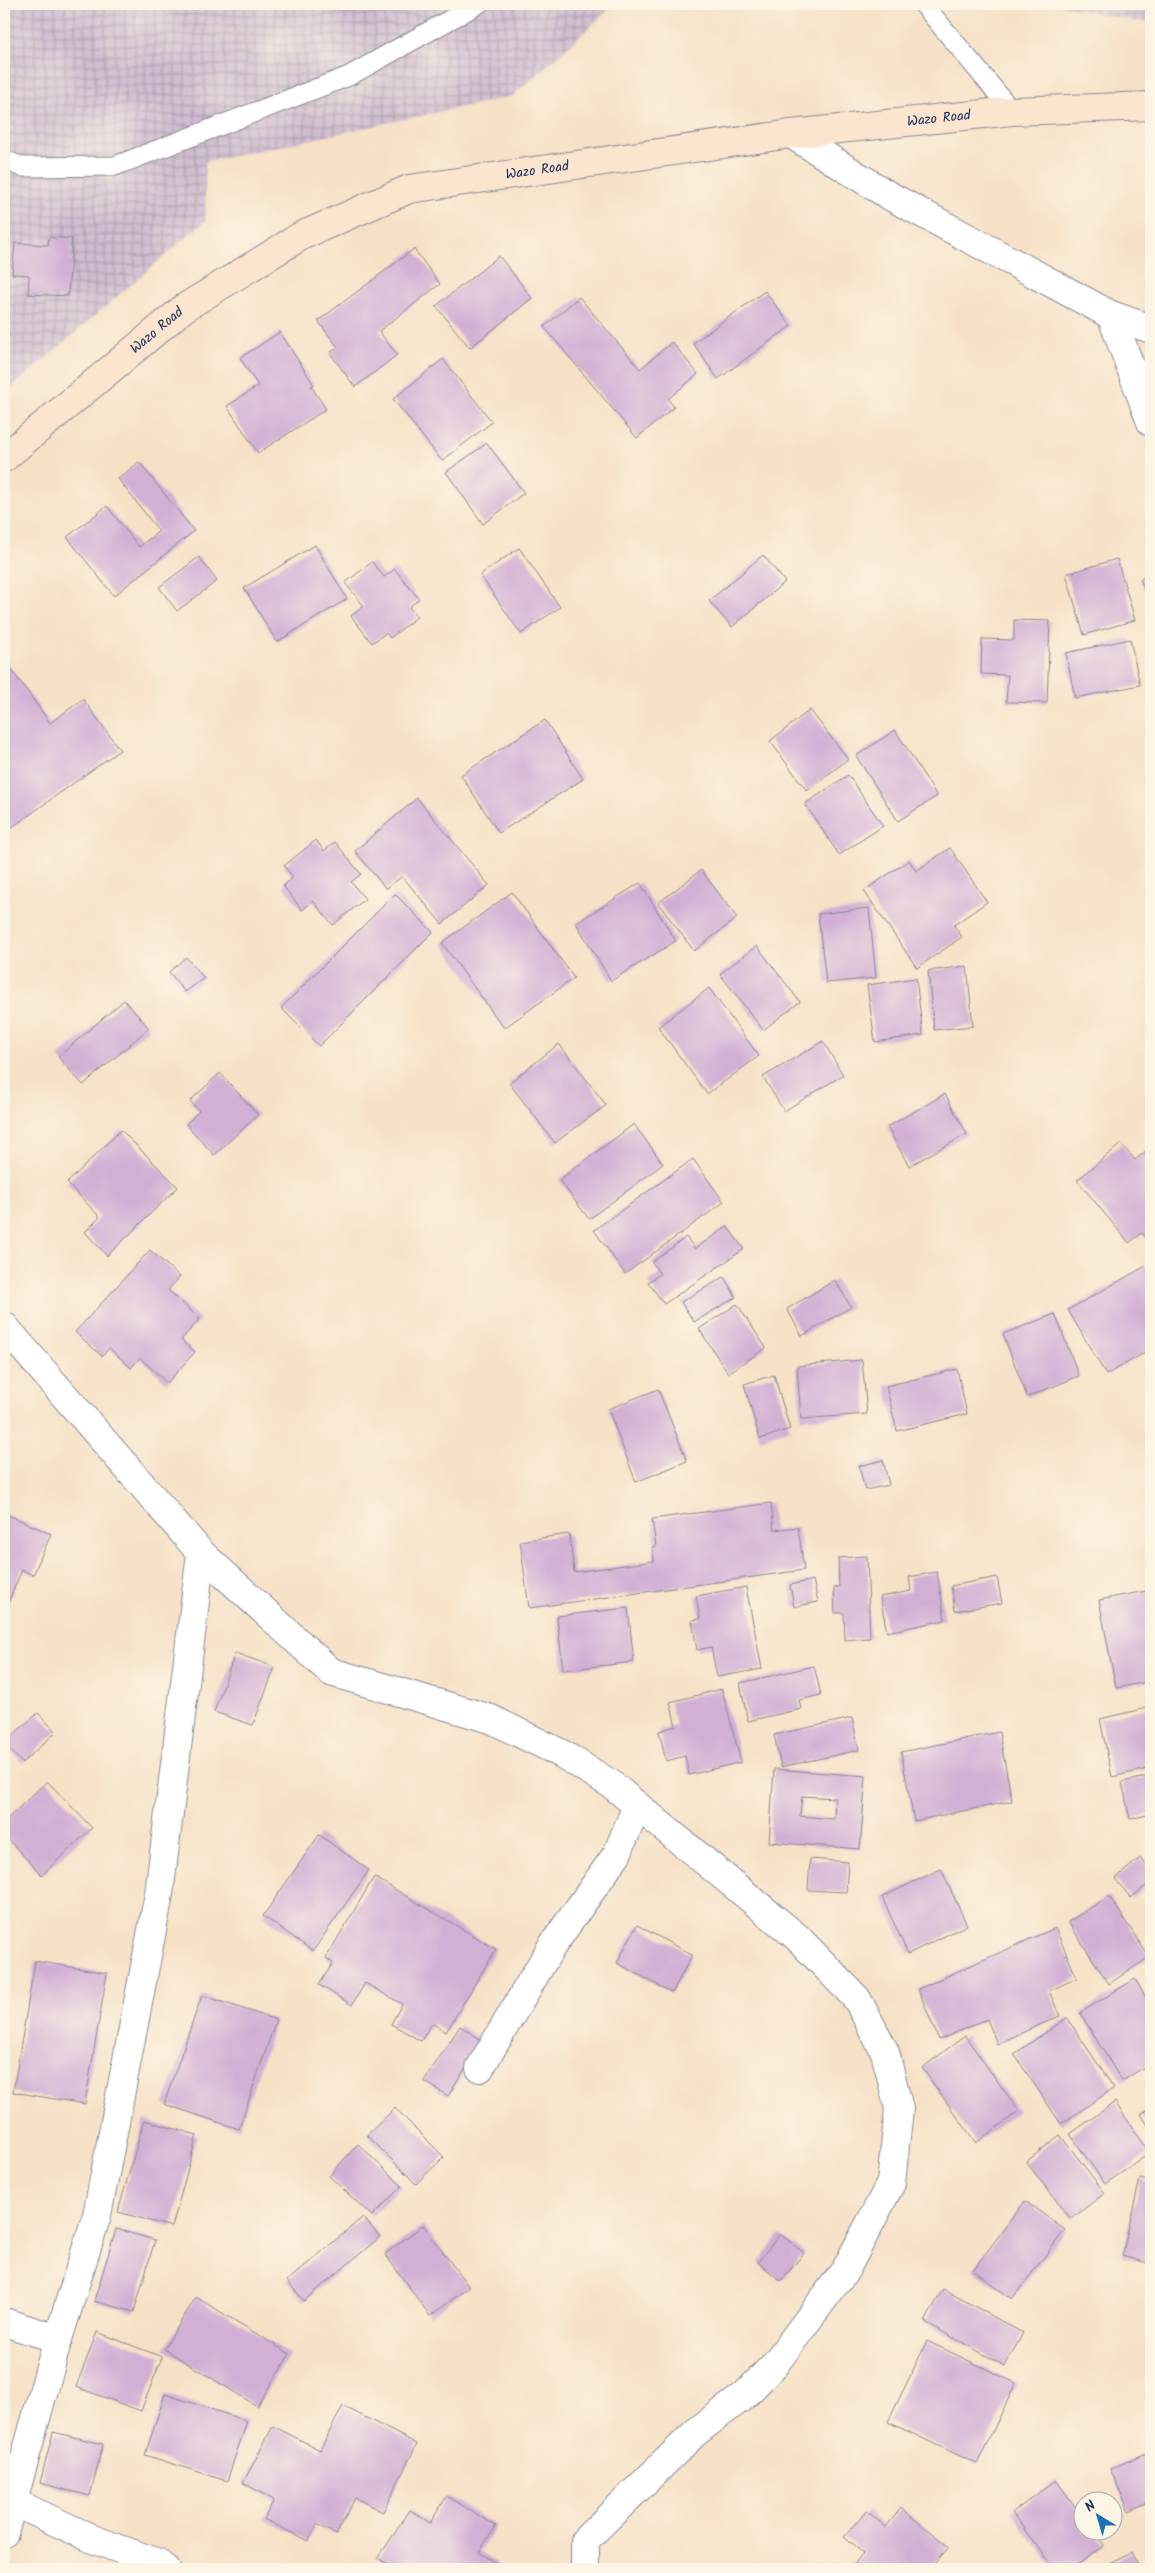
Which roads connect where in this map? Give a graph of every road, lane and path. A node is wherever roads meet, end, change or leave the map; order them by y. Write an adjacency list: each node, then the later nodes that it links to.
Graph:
1 (478, 4): 6 (lane)
2 (923, 4): 4 (lane)
3 (1151, 106): 4 (main road, Wazo Road)
4 (1012, 111): 5 (main road, Wazo Road)
5 (791, 134): 7 (street); 10 (main road, Wazo Road)
6 (4, 160)
7 (1111, 315): 8 (street); 9 (street)
8 (1151, 329)
9 (1151, 422)
10 (4, 458)
11 (4, 1326): 12 (street)
12 (201, 1553): 13 (street); 16 (street)
13 (637, 1806): 14 (street); 20 (street)
14 (480, 2068)
15 (4, 2322): 16 (street)
16 (58, 2339): 17 (street)
17 (13, 2502): 18 (street); 19 (street)
18 (4, 2533)
19 (166, 2569)
20 (585, 2569)

